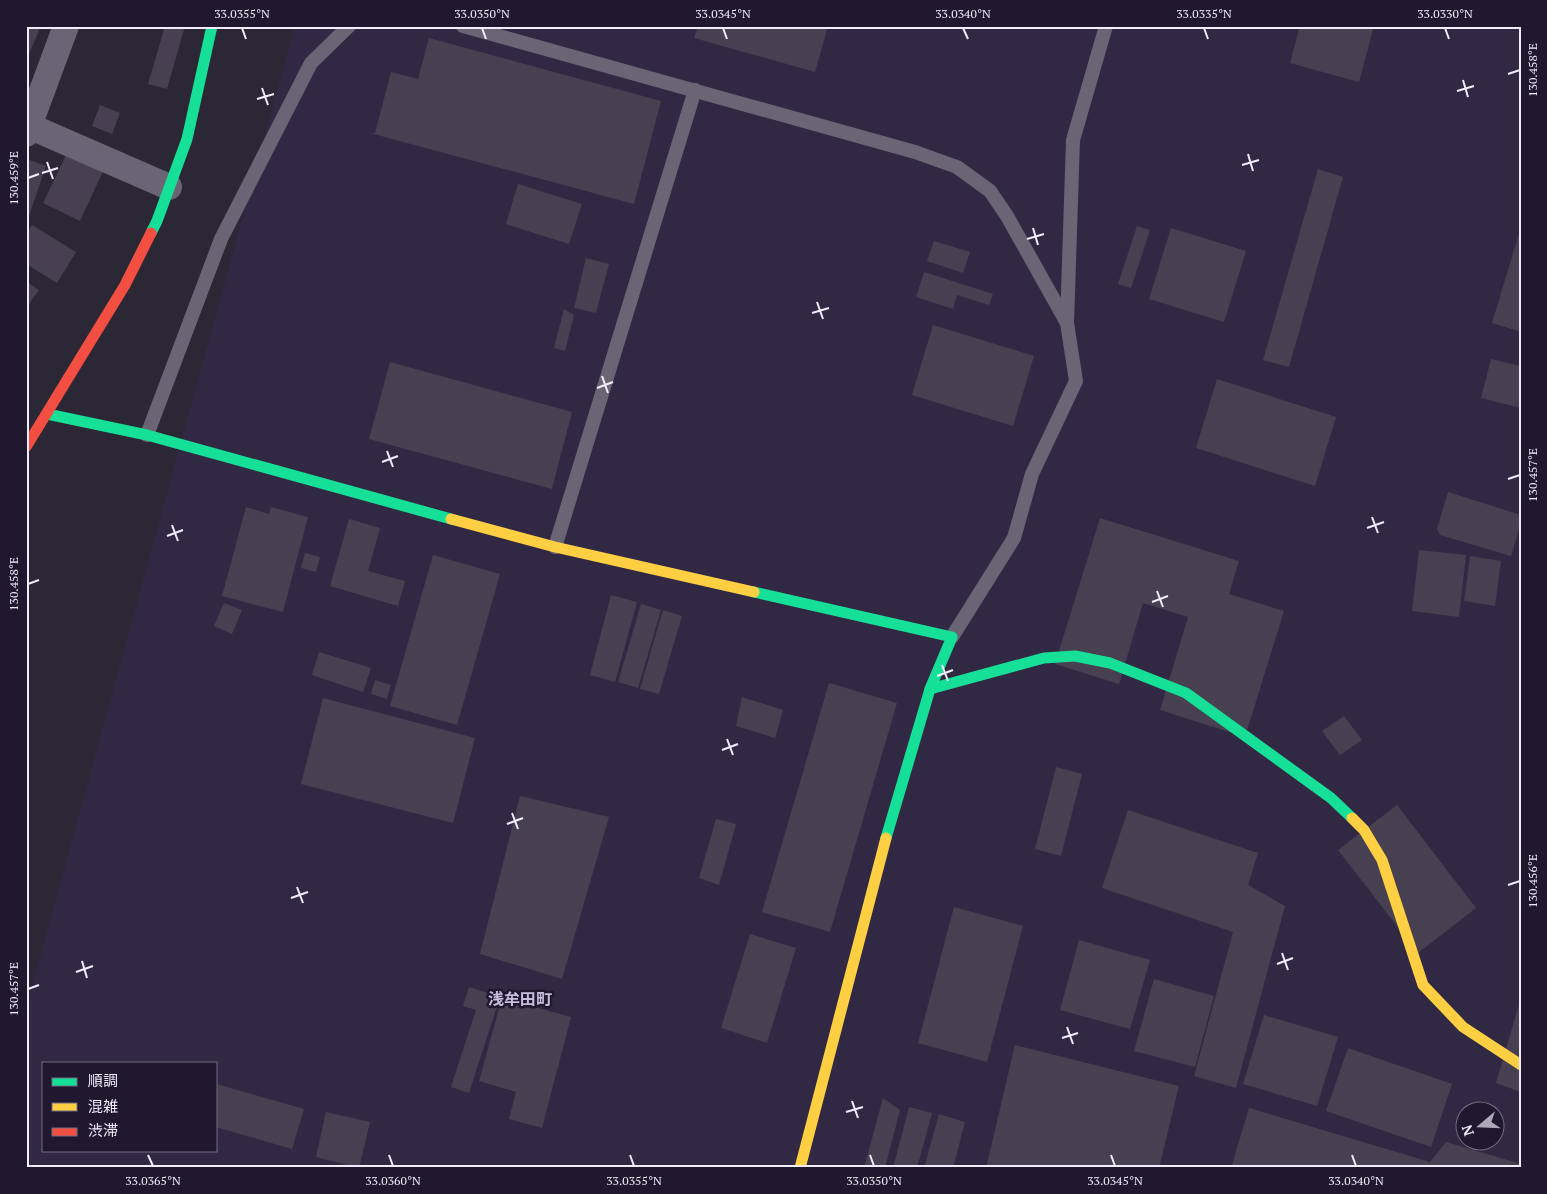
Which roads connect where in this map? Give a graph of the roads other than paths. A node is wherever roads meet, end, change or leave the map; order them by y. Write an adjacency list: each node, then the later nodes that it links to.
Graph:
1 (66, 26): 7 (street)
2 (212, 26): 8 (street)
3 (349, 26): 11 (lane)
4 (464, 26): 6 (lane)
5 (1106, 26): 9 (lane)
6 (695, 90): 9 (lane); 13 (lane)
7 (27, 128): 8 (street)
8 (169, 188): 10 (street)
9 (1067, 323): 14 (lane)
10 (46, 414): 11 (street); 12 (street)
11 (147, 435): 13 (street)
12 (26, 447)
13 (555, 547): 14 (street)
14 (952, 637): 15 (street)
15 (930, 689): 16 (street); 17 (street)
16 (1521, 1065)
17 (800, 1168)

